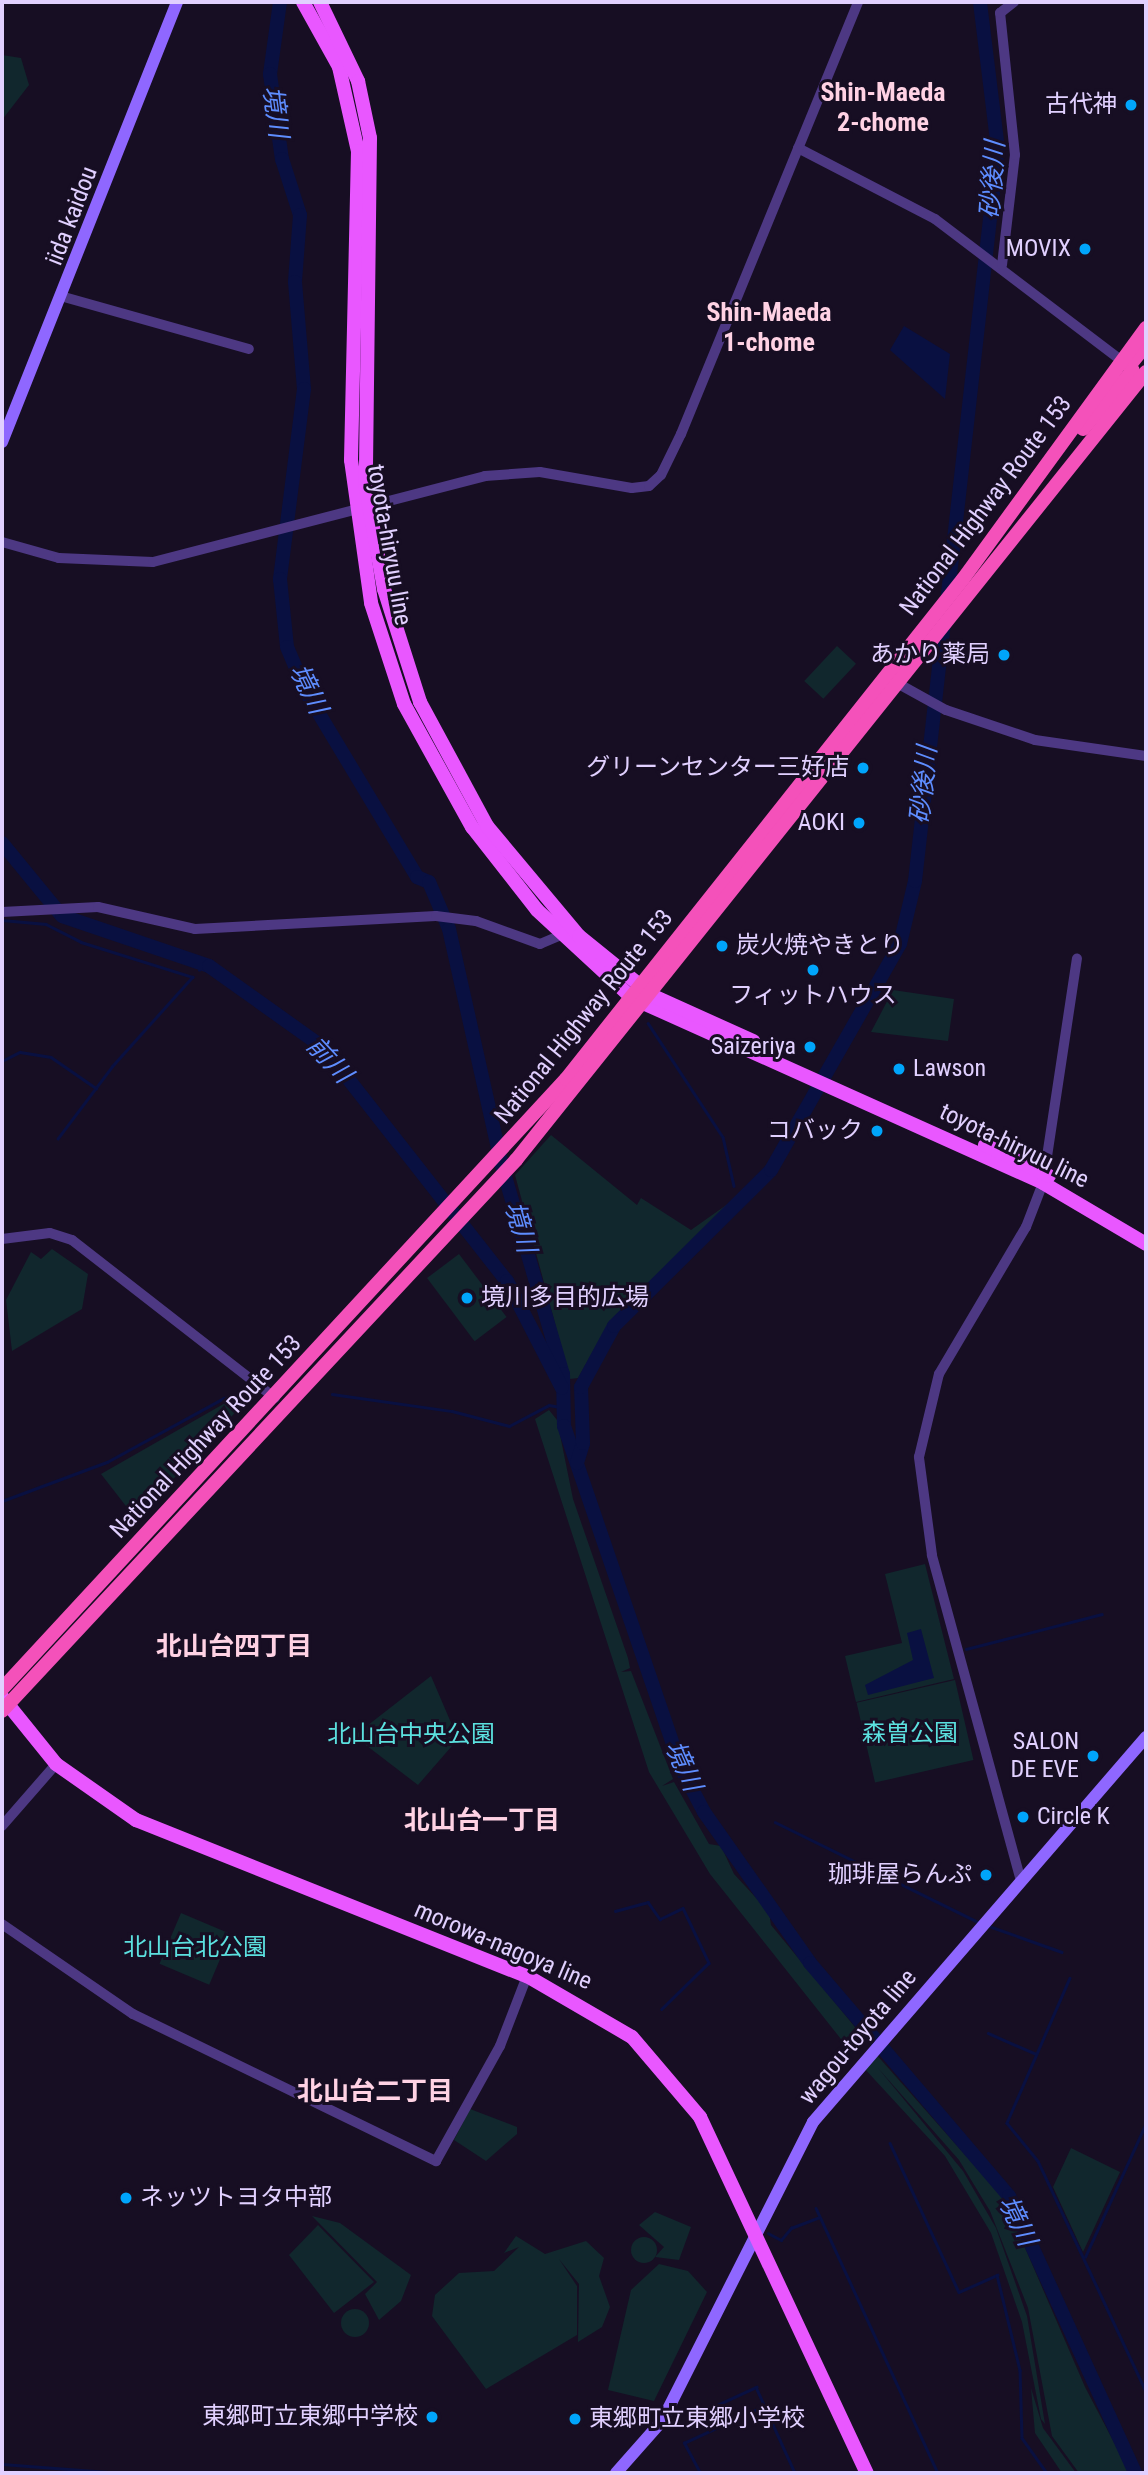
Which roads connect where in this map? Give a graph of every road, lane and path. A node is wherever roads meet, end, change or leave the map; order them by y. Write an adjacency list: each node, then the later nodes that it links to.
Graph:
1 (177, 2): 8 (main road, iida kaidou)
2 (303, 2): 14 (main road, toyota-hiryuu line)
3 (320, 2): 14 (main road, toyota-hiryuu line)
4 (858, 2): 6 (street)
5 (1014, 2): 7 (street)
6 (798, 149): 7 (street); 14 (street)
7 (1002, 265): 12 (street)
8 (64, 297): 11 (street); 13 (main road, iida kaidou)
9 (1146, 328): 12 (highway, National Highway Route 153)
10 (1146, 345): 12 (highway)
11 (249, 349)
12 (1136, 371): 16 (highway, National Highway Route 153); 21 (highway, National Highway Route 153)
13 (2, 442)
14 (362, 508): 15 (street); 19 (main road, toyota-hiryuu line); 21 (main road, toyota-hiryuu line)
15 (2, 542)
16 (897, 683): 17 (street); 21 (highway, National Highway Route 153)
17 (1146, 756)
18 (2, 912): 19 (street)
19 (561, 935): 21 (main road, toyota-hiryuu line)
20 (1077, 959): 22 (street)
21 (643, 997): 22 (main road, toyota-hiryuu line); 26 (highway, National Highway Route 153); 28 (highway, National Highway Route 153)
22 (1045, 1178): 23 (main road, toyota-hiryuu line); 25 (main road, toyota-hiryuu line); 32 (street)
23 (1146, 1234)
24 (2, 1239): 26 (street)
25 (1146, 1244)
26 (275, 1398): 27 (highway, National Highway Route 153)
27 (2, 1689)
28 (4, 1704): 30 (main road, morowa-nagoya line)
29 (1146, 1737): 32 (main road, wagou-toyota line)
30 (56, 1765): 31 (street); 34 (main road, morowa-nagoya line)
31 (2, 1826)
32 (1021, 1881): 35 (main road, wagou-toyota line)
33 (2, 1924): 34 (street)
34 (527, 1976): 35 (main road, morowa-nagoya line)
35 (757, 2232): 36 (main road, wagou-toyota line); 37 (main road, morowa-nagoya line)
36 (616, 2473)
37 (867, 2473)

